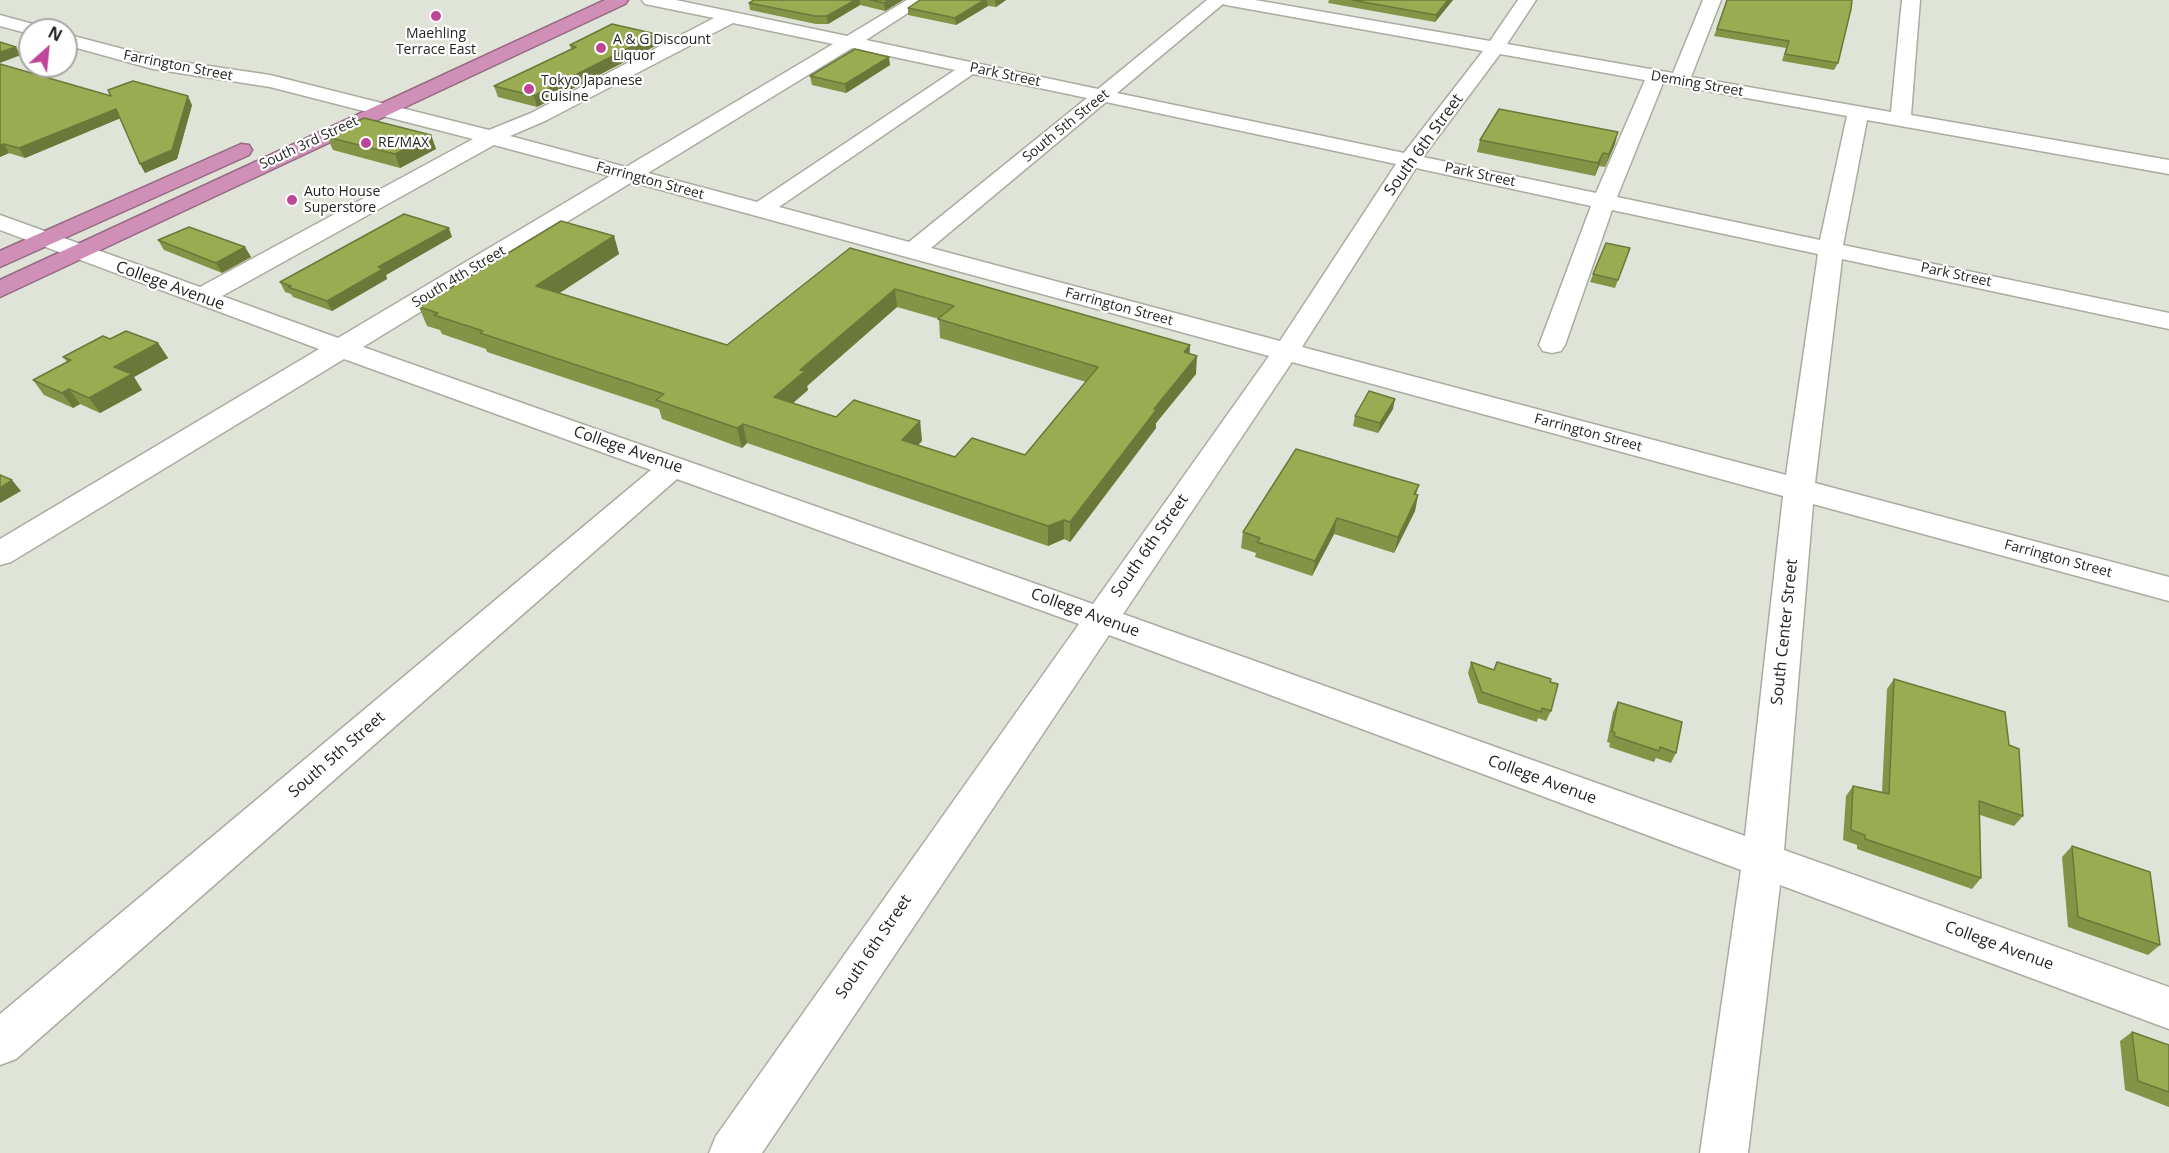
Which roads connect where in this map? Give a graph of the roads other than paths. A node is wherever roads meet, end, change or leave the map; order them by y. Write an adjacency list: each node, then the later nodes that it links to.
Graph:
1 (578, 0): 11 (highway)
2 (619, 0): 23 (highway, South 3rd Street)
3 (651, 0): 10 (street, Park Street)
4 (919, 0): 15 (street, South 4th Street)
5 (1218, 0): 21 (street, South 5th Street)
6 (1226, 0): 16 (street, Deming Street)
7 (1527, 0): 16 (street, South 6th Street)
8 (1712, 0): 19 (street)
9 (1911, 0): 26 (street)
10 (730, 17): 15 (street, Park Street); 27 (street)
11 (535, 19)
12 (0, 20): 13 (street)
13 (18, 25)
14 (78, 42): 22 (street, Farrington Street)
15 (850, 42): 17 (street, Park Street); 31 (street, South 4th Street)
16 (1495, 48): 18 (street, Deming Street); 29 (street, South 6th Street)
17 (968, 67): 21 (street, Park Street); 33 (street)
18 (1656, 76): 19 (street, Deming Street); 32 (street)
19 (1680, 81): 24 (street, Deming Street)
20 (384, 86): 22 (highway, South 3rd Street)
21 (1103, 95): 29 (street, Park Street); 37 (street, South 5th Street)
22 (352, 100): 23 (street, Farrington Street); 25 (highway, South 3rd Street)
23 (381, 109): 27 (street, Farrington Street); 38 (highway, South 3rd Street)
24 (1858, 113): 26 (street, Deming Street); 36 (street, South Center Street)
25 (320, 115)
26 (1900, 119): 30 (street, Deming Street)
27 (491, 138): 31 (street, Farrington Street); 41 (street)
28 (257, 144): 35 (highway, South 3rd Street)
29 (1410, 160): 32 (street, Park Street); 45 (street, South 6th Street)
30 (2169, 167)
31 (628, 175): 33 (street, Farrington Street); 44 (street, South 4th Street)
32 (1606, 201): 36 (street, Park Street); 43 (street)
33 (760, 210): 37 (street, Farrington Street)
34 (0, 222): 35 (street, College Avenue)
35 (45, 240): 38 (street, College Avenue); 39 (highway, South 3rd Street)
36 (1831, 248): 42 (street, Park Street); 47 (street, South Center Street)
37 (913, 251): 45 (street, Farrington Street)
38 (79, 252): 40 (highway, South 3rd Street); 41 (street, College Avenue)
39 (0, 260)
40 (0, 289)
41 (201, 297): 44 (street, College Avenue)
42 (2169, 321)
43 (1552, 345)
44 (340, 348): 46 (street, College Avenue); 48 (street, South 4th Street)
45 (1285, 353): 47 (street, Farrington Street); 50 (street, South 6th Street)
46 (674, 466): 50 (street, College Avenue); 53 (street, South 5th Street)
47 (1799, 489): 49 (street, Farrington Street); 51 (street, South Center Street)
48 (0, 554)
49 (2169, 589)
50 (1100, 619): 51 (street, College Avenue); 54 (street, South 6th Street)
51 (1763, 860): 52 (street, College Avenue); 55 (street, South Center Street)
52 (2169, 1008)
53 (0, 1044)
54 (733, 1153)
55 (1724, 1153)

